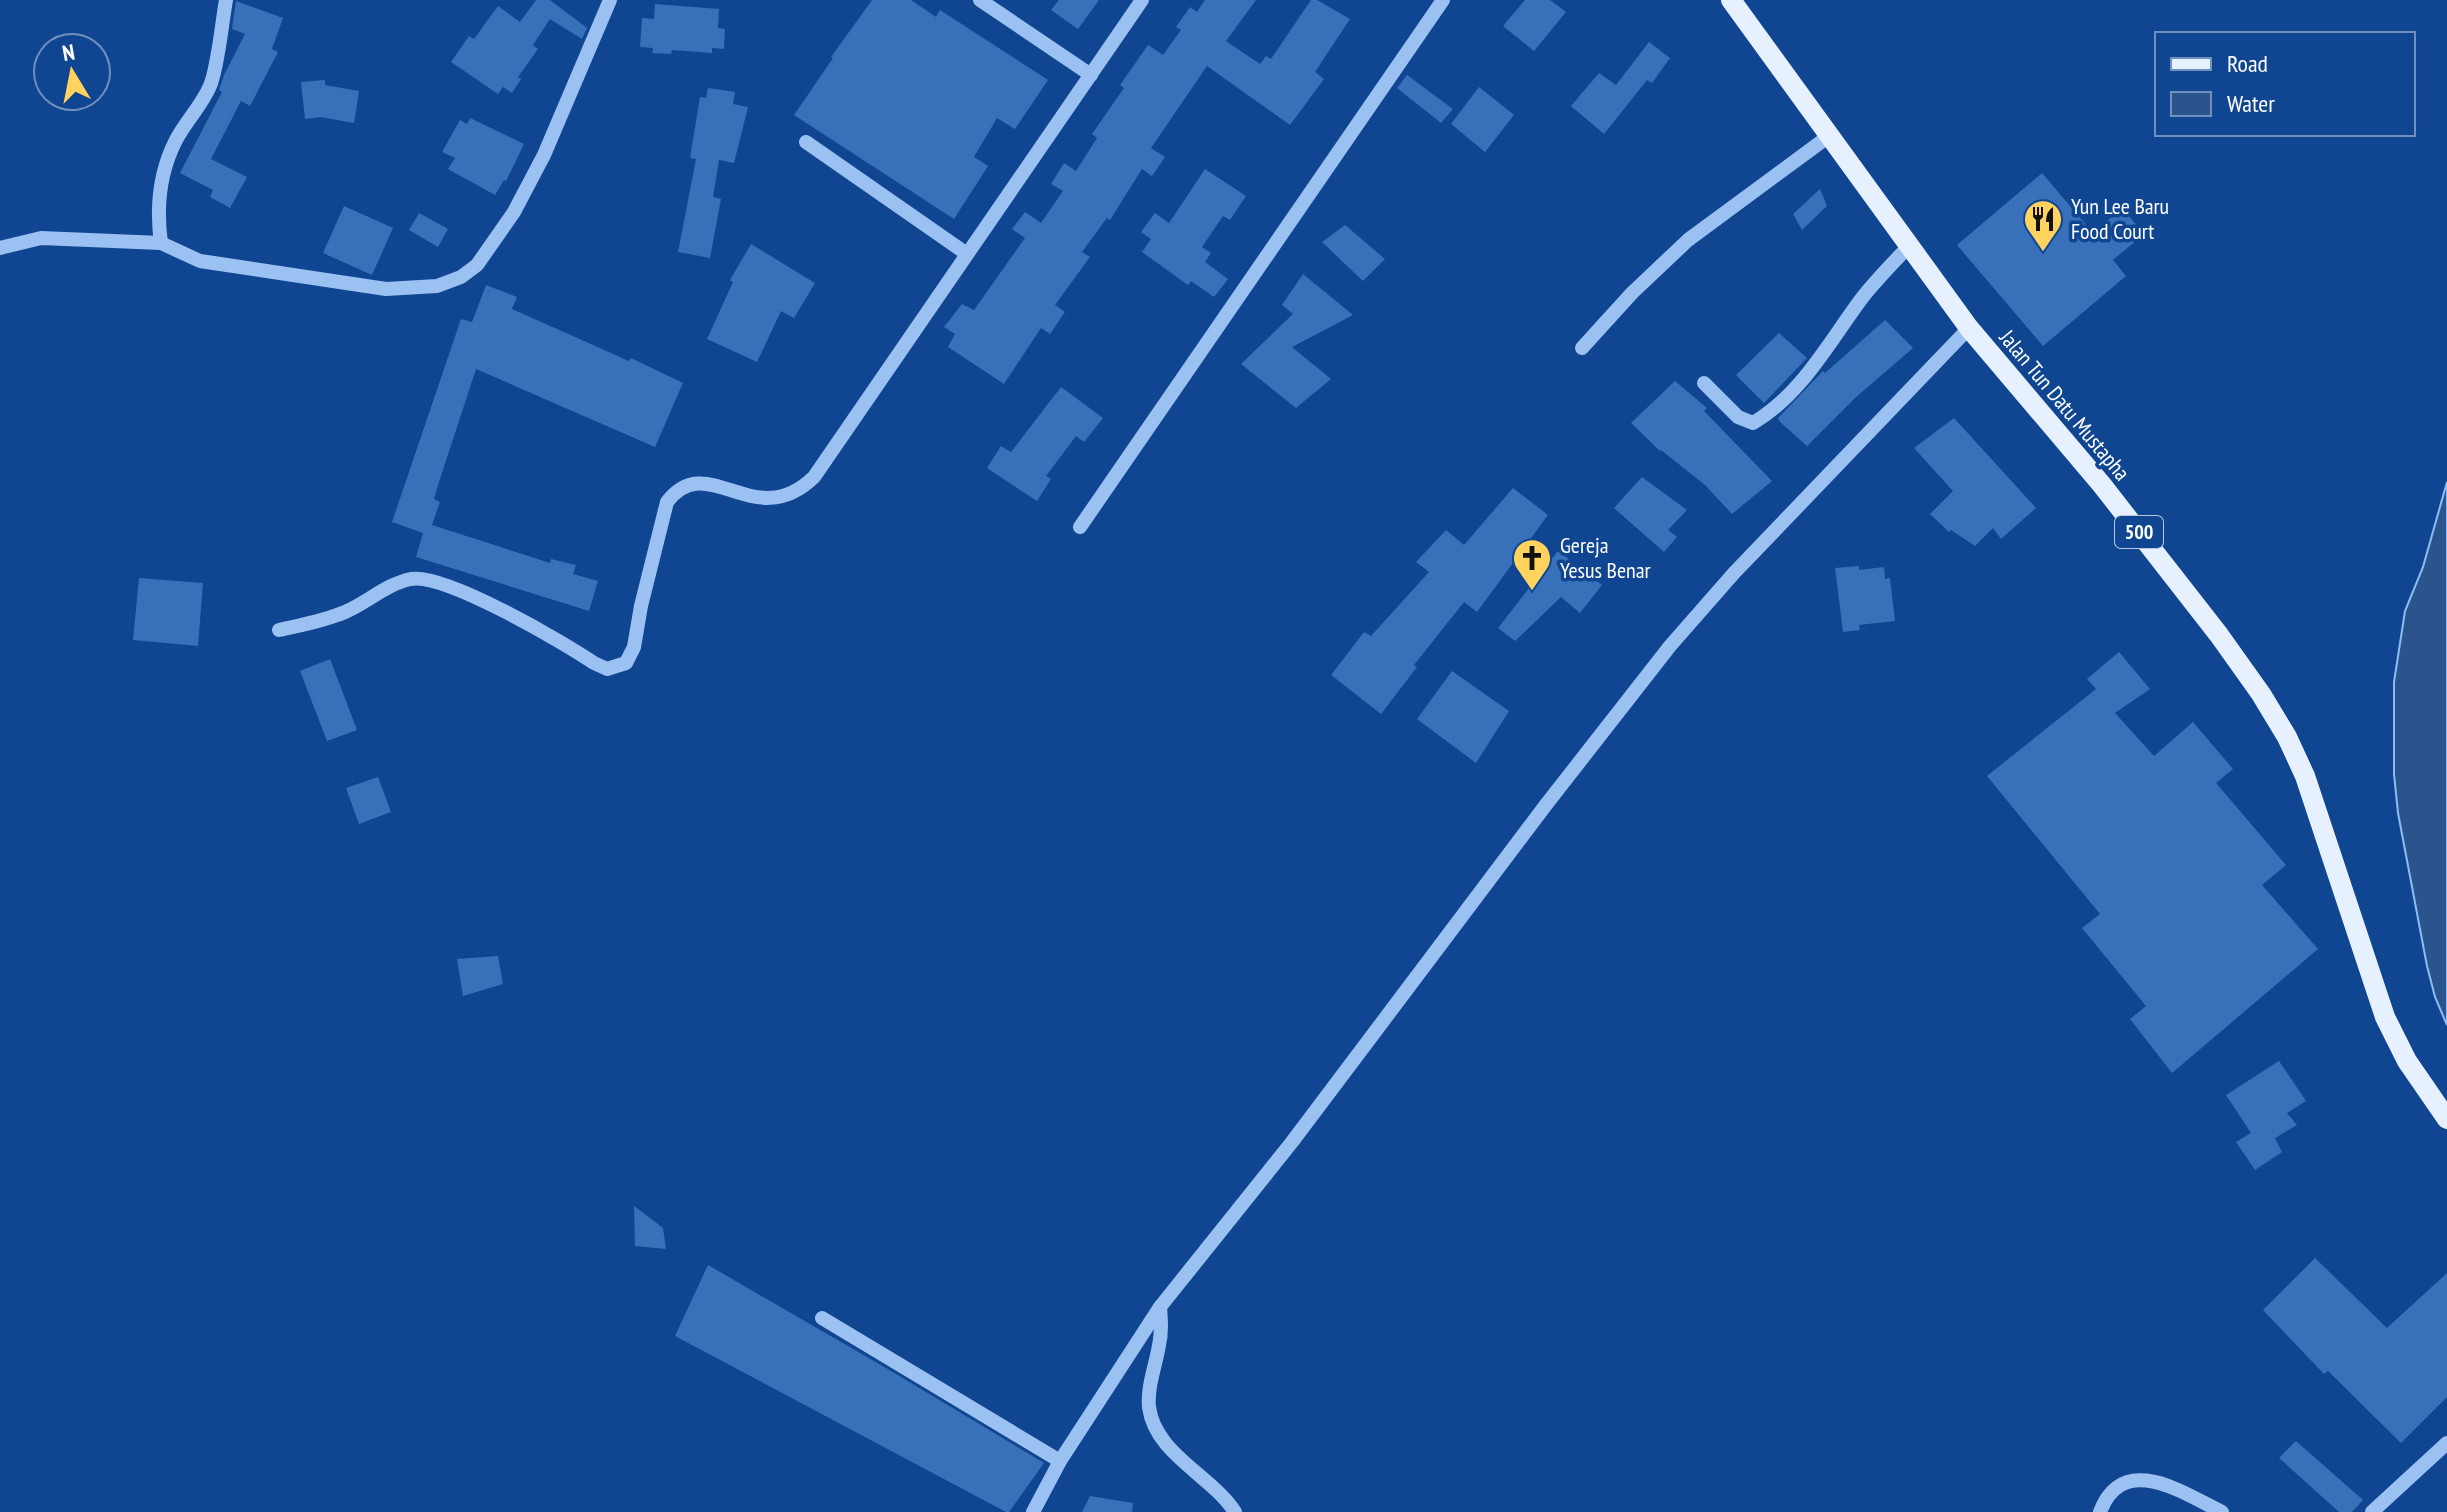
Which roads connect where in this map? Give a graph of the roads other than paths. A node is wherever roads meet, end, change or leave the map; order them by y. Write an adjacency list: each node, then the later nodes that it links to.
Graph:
1 (226, 0): 10 (street)
2 (610, 0): 10 (street)
3 (980, 0): 7 (street)
4 (1142, 0): 7 (street)
5 (1443, 0): 17 (street)
6 (1731, 0): 8 (main road, Jalan Tun Datu Mustapha / 500)
7 (1091, 75): 13 (street)
8 (1829, 136): 11 (main road, Jalan Tun Datu Mustapha / 500); 15 (street)
9 (806, 142): 13 (street)
10 (161, 243): 12 (street)
11 (1908, 247): 14 (main road, Jalan Tun Datu Mustapha / 500); 16 (street)
12 (0, 248)
13 (967, 254): 18 (street)
14 (1969, 328): 19 (main road, Jalan Tun Datu Mustapha / 500); 20 (street)
15 (1582, 348)
16 (1704, 383)
17 (1080, 527)
18 (279, 630)
19 (2447, 1119)
20 (1160, 1307): 23 (street); 25 (street)
21 (822, 1318): 23 (street)
22 (2447, 1443): 28 (street)
23 (1060, 1461): 24 (street)
24 (1033, 1512)
25 (1235, 1512)
26 (2100, 1512): 27 (street)
27 (2222, 1512)
28 (2372, 1512)

